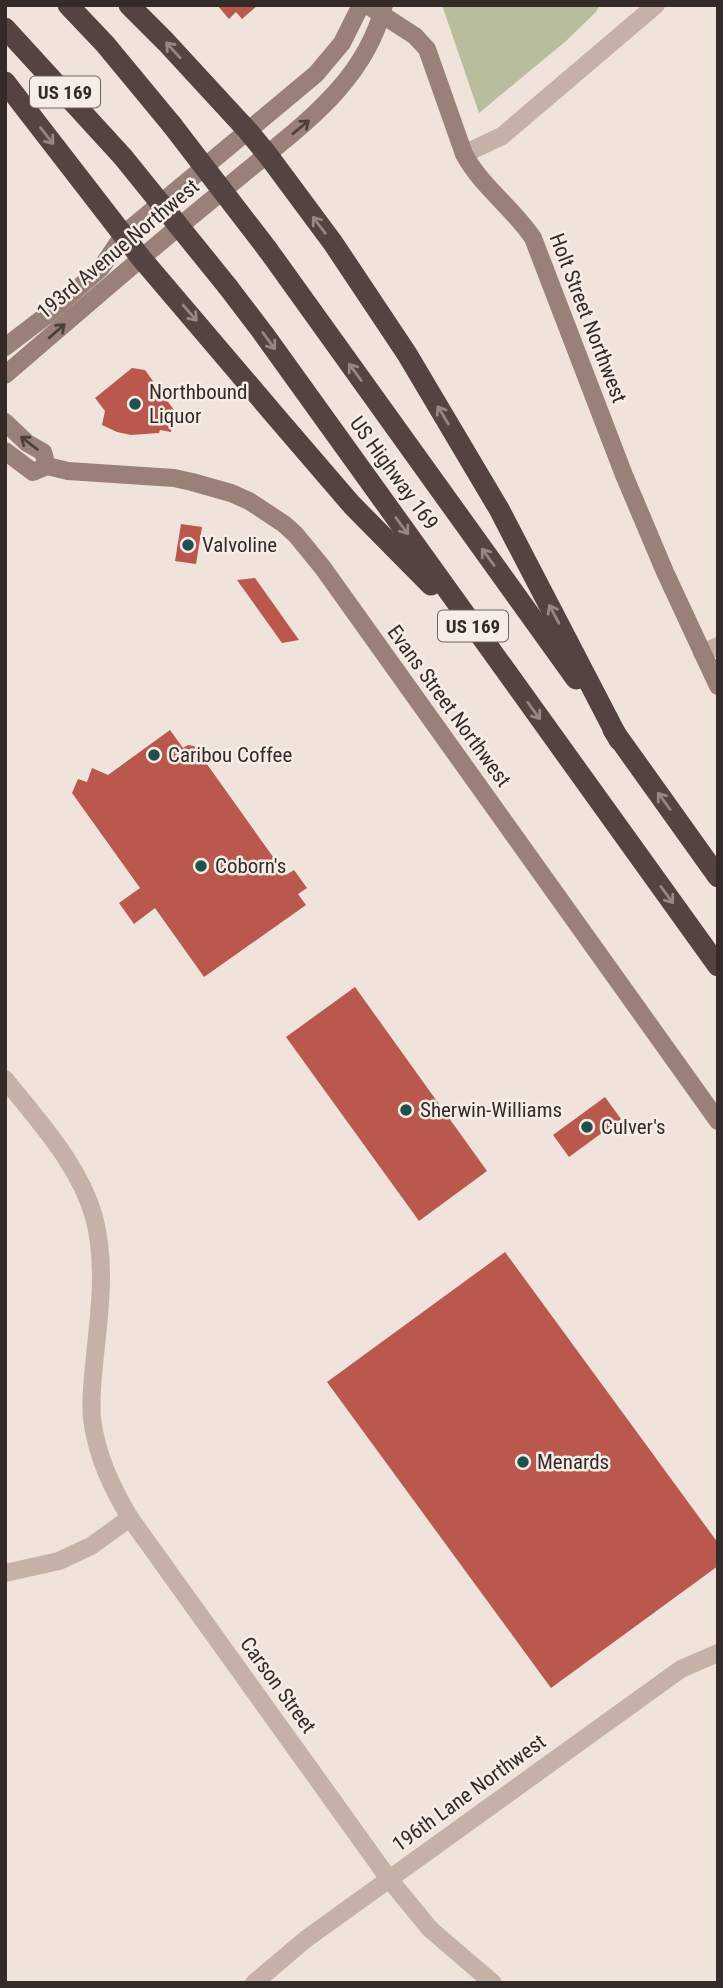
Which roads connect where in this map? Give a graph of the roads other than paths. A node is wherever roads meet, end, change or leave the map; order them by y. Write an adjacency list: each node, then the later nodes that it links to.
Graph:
1 (68, 5): 20 (highway, US Highway 169 / US 169, one-way to 1, bridge)
2 (129, 5): 7 (highway, one-way to 2)
3 (656, 5): 8 (street)
4 (373, 8): 7 (street, 193rd Avenue Northwest); 8 (street, Holt Street Northwest); 9 (street, 193rd Avenue Northwest, one-way to 4)
5 (5, 28): 17 (highway, US Highway 169 / US 169, one-way to 17, bridge)
6 (5, 82): 10 (highway, one-way to 10)
7 (248, 131): 9 (highway); 10 (street, 193rd Avenue Northwest)
8 (464, 154): 18 (street, Holt Street Northwest)
9 (267, 155): 11 (street, 193rd Avenue Northwest); 20 (highway, one-way to 9)
10 (124, 234): 11 (highway); 12 (street, 193rd Avenue Northwest)
11 (141, 258): 13 (street, 193rd Avenue Northwest, one-way to 11); 17 (highway, one-way to 17)
12 (5, 347)
13 (5, 375)
14 (5, 422): 16 (street, one-way to 14)
15 (5, 451): 16 (street, Evans Street Northwest)
16 (47, 467): 24 (street, Evans Street Northwest)
17 (481, 636): 22 (highway, US Highway 169 / US 169, one-way to 22)
18 (710, 650): 19 (street, Holt Street Northwest)
19 (718, 686)
20 (619, 740): 21 (highway, US Highway 169 / US 169, one-way to 20)
21 (718, 877)
22 (718, 966)
23 (5, 1079): 25 (street, Carson Street)
24 (718, 1121)
25 (130, 1517): 26 (street); 28 (street, Carson Street)
26 (5, 1573)
27 (718, 1653): 28 (street, 196th Lane Northwest)
28 (389, 1879): 29 (street, 196th Lane Northwest); 30 (street, Carson Street)
29 (254, 1983)
30 (493, 1983)

